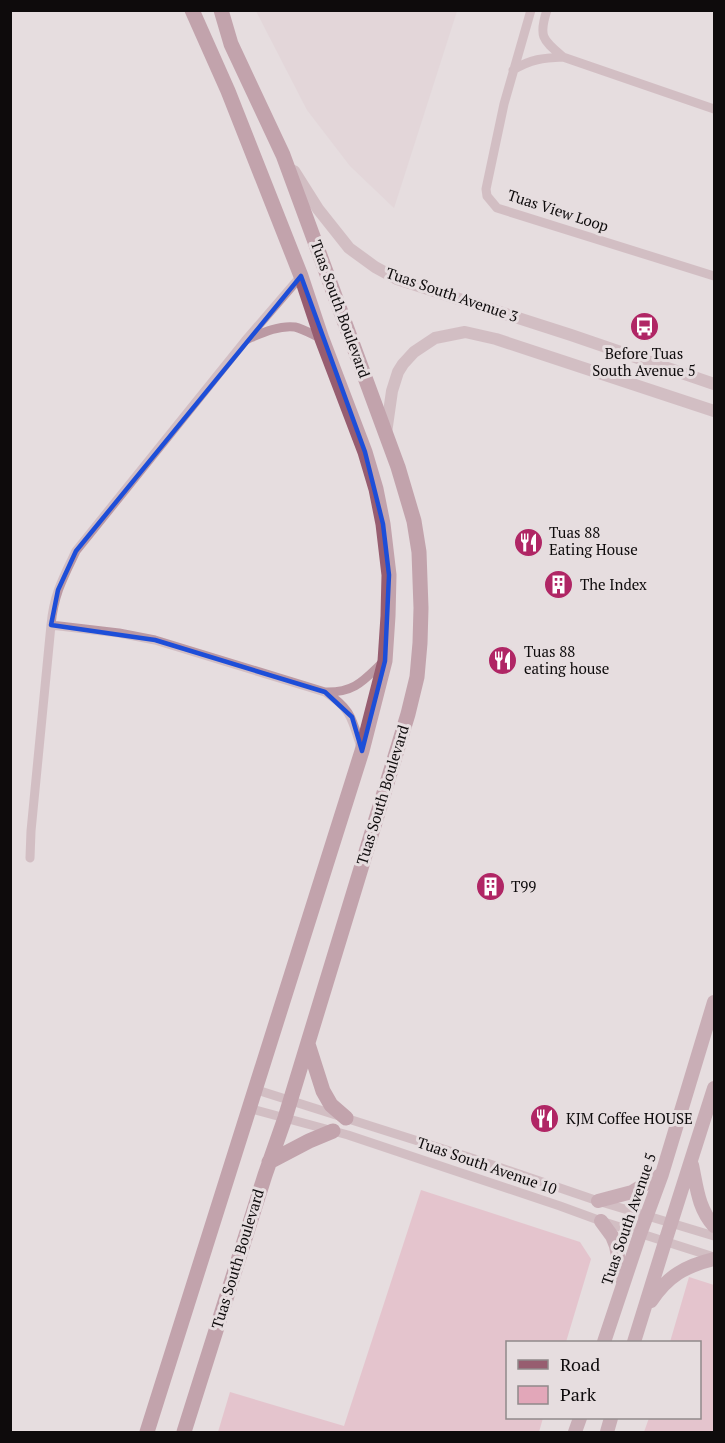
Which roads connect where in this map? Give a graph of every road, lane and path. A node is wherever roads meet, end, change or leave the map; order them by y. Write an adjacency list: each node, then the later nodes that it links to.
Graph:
1 (192, 10): 9 (main road)
2 (221, 10): 8 (main road, Tuas South Avenue 3)
3 (531, 10): 6 (street, Tuas View Loop)
4 (547, 10): 5 (street)
5 (563, 57): 6 (street); 7 (street)
6 (513, 70): 10 (street, Tuas View Loop)
7 (714, 109)
8 (283, 155): 13 (street, Tuas South Avenue 3); 15 (main road, Tuas South Boulevard)
9 (301, 276): 11 (main road, Tuas South Boulevard); 12 (street)
10 (714, 276)
11 (322, 339): 12 (street); 17 (main road, Tuas South Boulevard)
12 (245, 340): 16 (street)
13 (714, 384)
14 (714, 411): 15 (street, Tuas South Avenue 3)
15 (386, 437): 22 (main road, Tuas South Boulevard)
16 (51, 625): 18 (street); 20 (street)
17 (385, 661): 18 (street); 19 (main road, Tuas South Boulevard)
18 (325, 692): 19 (street)
19 (362, 751): 24 (main road, Tuas South Boulevard)
20 (30, 858)
21 (714, 1002): 32 (main road, Tuas South Avenue 5)
22 (308, 1044): 25 (main road, Tuas South Boulevard); 28 (main road)
23 (714, 1088): 31 (main road)
24 (254, 1089): 25 (street, Tuas South Avenue 10); 26 (main road, Tuas South Boulevard)
25 (290, 1100): 27 (main road, Tuas South Boulevard); 28 (street, Tuas South Avenue 10)
26 (248, 1108): 27 (street, Tuas South Avenue 10); 46 (main road, Tuas South Boulevard)
27 (285, 1118): 29 (street, Tuas South Avenue 10); 30 (main road, Tuas South Boulevard)
28 (346, 1118): 33 (street, Tuas South Avenue 10)
29 (333, 1131): 30 (main road); 35 (street, Tuas South Avenue 10)
30 (269, 1162): 47 (main road, Tuas South Boulevard)
31 (691, 1163): 36 (main road); 37 (main road)
32 (662, 1174): 33 (main road); 34 (main road, Tuas South Avenue 5)
33 (598, 1201): 34 (street, Tuas South Avenue 10)
34 (646, 1216): 36 (street, Tuas South Avenue 10); 38 (main road, Tuas South Avenue 5)
35 (601, 1221): 38 (street, Tuas South Avenue 10); 42 (main road)
36 (671, 1222): 39 (street, Tuas South Avenue 10); 40 (main road)
37 (714, 1226)
38 (640, 1234): 40 (street, Tuas South Avenue 10); 42 (main road, Tuas South Avenue 5)
39 (714, 1236)
40 (665, 1242): 41 (street, Tuas South Avenue 10); 43 (main road)
41 (714, 1258): 43 (main road)
42 (624, 1284): 44 (main road, Tuas South Avenue 5)
43 (644, 1313): 45 (main road)
44 (604, 1341)
45 (634, 1341)
46 (147, 1432)
47 (184, 1432)

